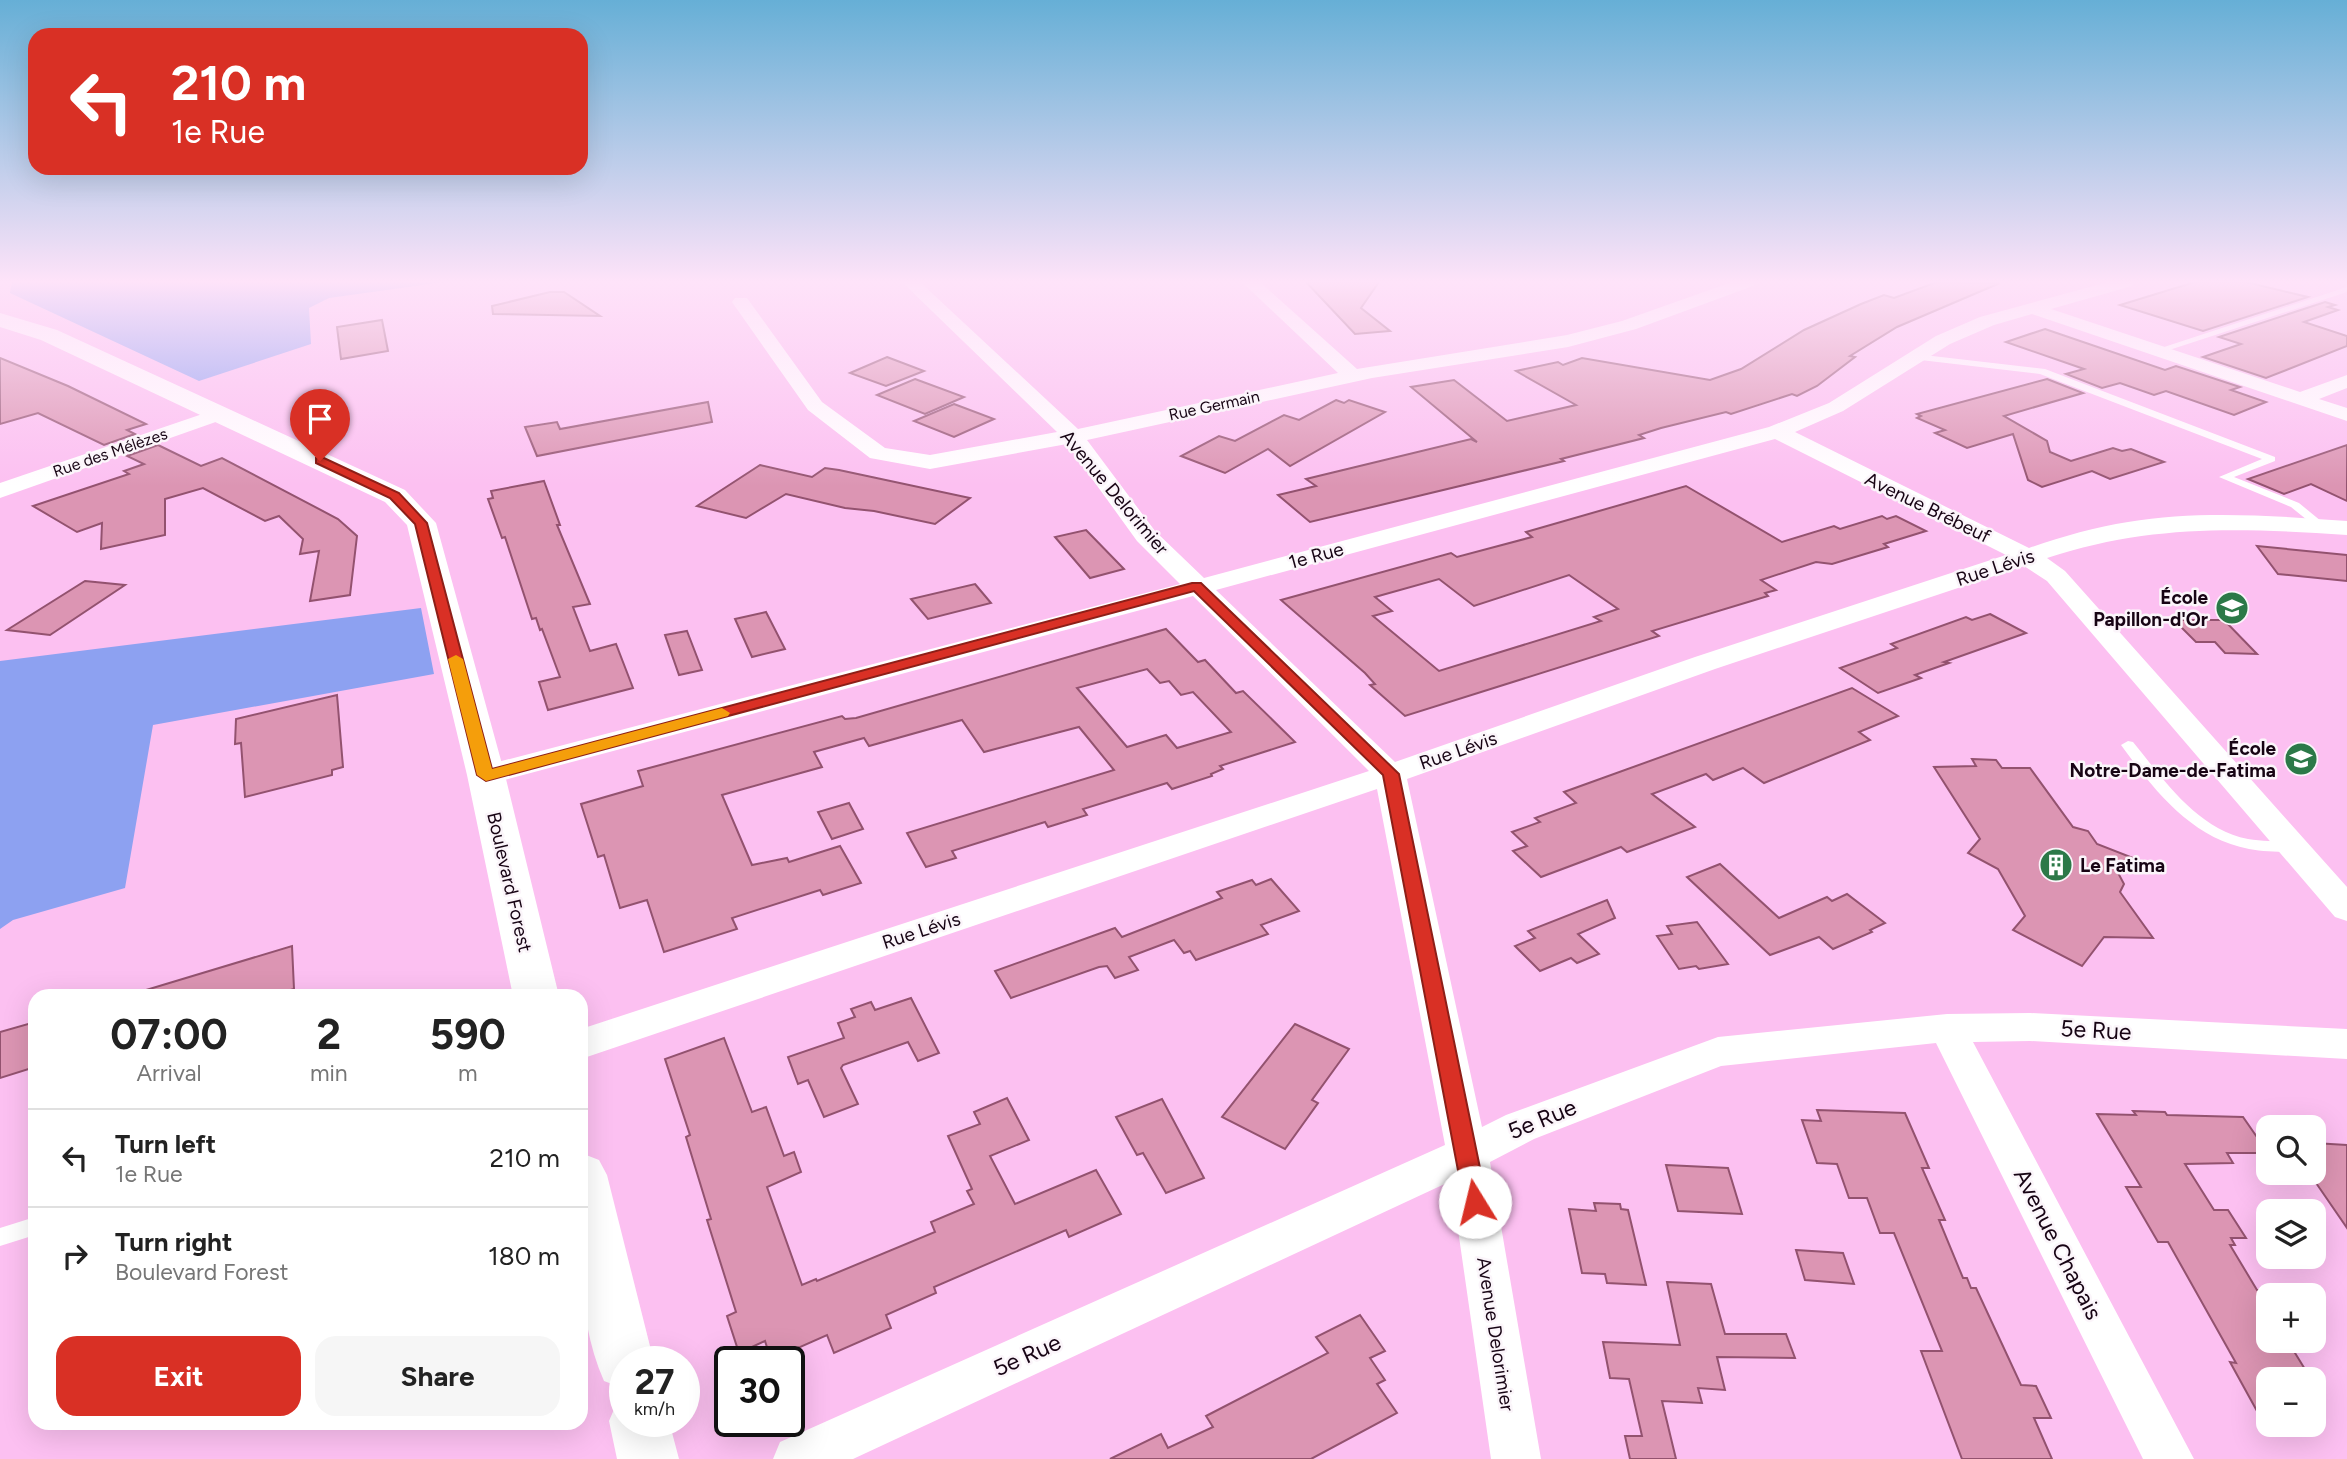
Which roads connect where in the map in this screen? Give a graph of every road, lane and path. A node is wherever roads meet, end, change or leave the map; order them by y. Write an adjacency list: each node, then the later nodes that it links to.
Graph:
1 (82, 350): 12 (street, Boulevard Forest)
2 (775, 350): 15 (street, Rue Germain)
3 (982, 350): 15 (street, Avenue Delorimier)
4 (1325, 350): 9 (street)
5 (1512, 350): 9 (street, Rue Germain)
6 (1928, 350): 8 (street, 1e Rue)
7 (2157, 351): 11 (street)
8 (1915, 357): 14 (street, 1e Rue); 17 (lane)
9 (1353, 376): 15 (street, Rue Germain)
10 (2347, 381): 11 (street)
11 (2300, 399): 13 (street)
12 (220, 414): 16 (street, Rue des Mélèzes); 22 (street, Boulevard Forest)
13 (2347, 415)
14 (1777, 432): 18 (street, Avenue Brébeuf); 19 (street, 1e Rue)
15 (1073, 436): 19 (street, Avenue Delorimier)
16 (0, 491)
17 (2334, 527): 18 (street, Rue Lévis)
18 (2027, 556): 21 (street, Rue Lévis); 23 (street, Avenue Brébeuf)
19 (1196, 586): 21 (street, Avenue Delorimier); 22 (street, 1e Rue)
20 (2128, 745): 23 (lane)
21 (1391, 774): 27 (street, Rue Lévis); 29 (street, Avenue Delorimier)
22 (486, 775): 25 (street, Boulevard Forest)
23 (2294, 848): 24 (street, Avenue Brébeuf)
24 (2347, 909)
25 (534, 989)
26 (1947, 1028): 28 (street, 5e Rue); 29 (street, 5e Rue); 38 (street, Avenue Chapais)
27 (588, 1042)
28 (2347, 1044)
29 (1467, 1151): 36 (street, 5e Rue); 37 (street, Avenue Delorimier)
30 (588, 1205): 33 (street)
31 (28, 1228): 32 (lane)
32 (0, 1237)
33 (621, 1346)
34 (643, 1437): 35 (street)
35 (648, 1459)
36 (798, 1459)
37 (1516, 1459)
38 (2169, 1459)

